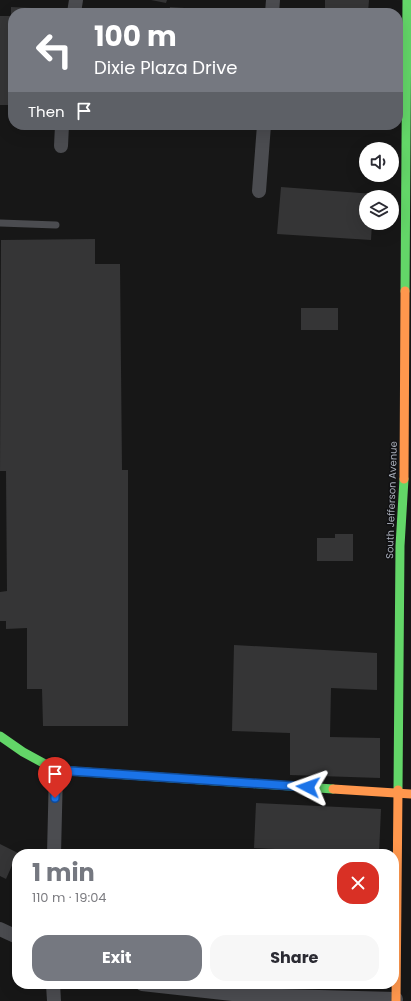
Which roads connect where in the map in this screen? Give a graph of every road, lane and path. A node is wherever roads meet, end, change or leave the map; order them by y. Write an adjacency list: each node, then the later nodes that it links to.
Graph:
1 (407, 0): 10 (main road, South Jefferson Avenue)
2 (62, 130): 4 (street)
3 (264, 130): 5 (street)
4 (61, 146)
5 (259, 191)
6 (0, 223): 7 (lane)
7 (56, 225)
8 (0, 736): 9 (main road)
9 (56, 770): 10 (main road); 12 (street)
10 (399, 794): 11 (main road); 13 (main road, South Jefferson Avenue)
11 (411, 794)
12 (54, 849)
13 (398, 849)
14 (0, 929): 15 (street)
15 (12, 935)
16 (53, 989): 21 (street)
17 (187, 989): 19 (street)
18 (396, 989): 20 (main road, South Jefferson Avenue)
19 (283, 999): 20 (street)
20 (396, 1000)
21 (54, 1001)

